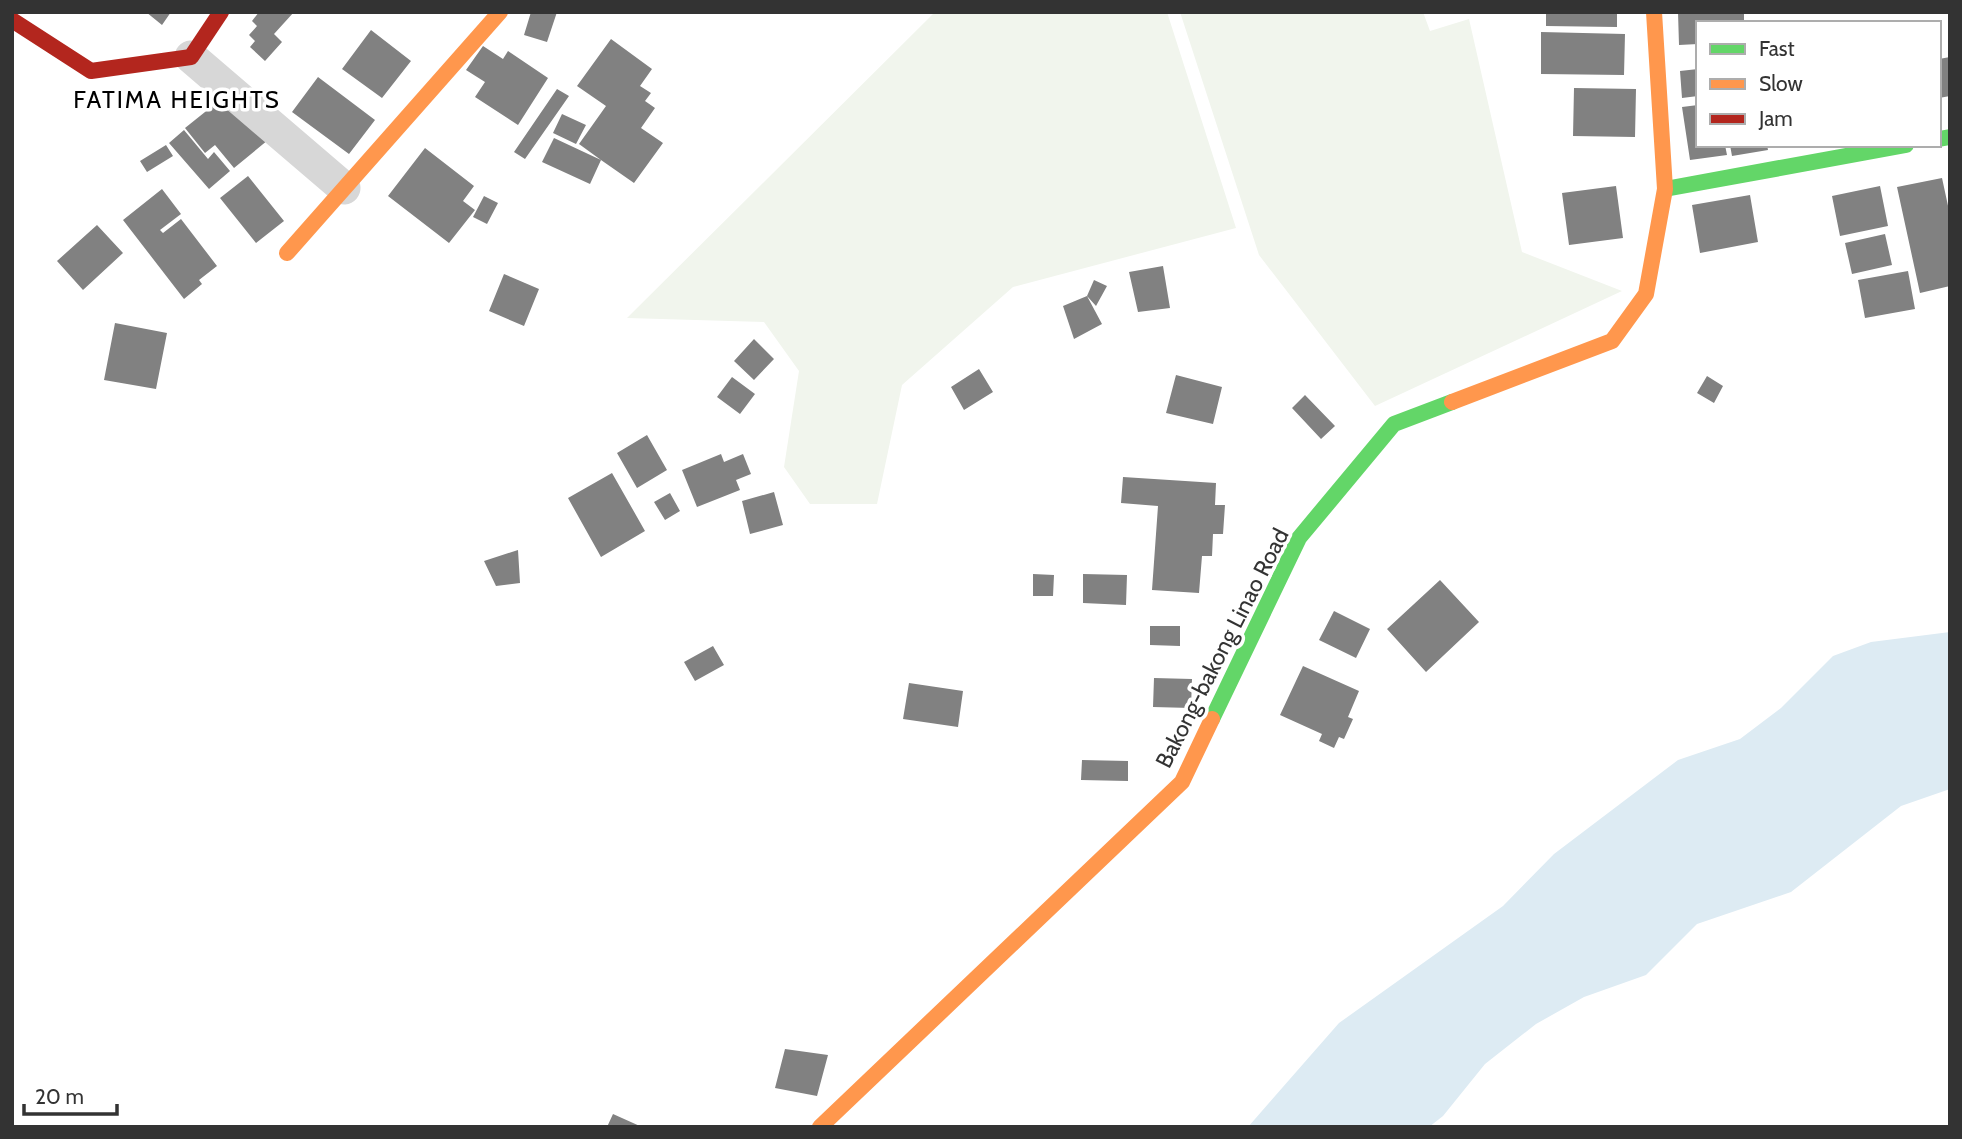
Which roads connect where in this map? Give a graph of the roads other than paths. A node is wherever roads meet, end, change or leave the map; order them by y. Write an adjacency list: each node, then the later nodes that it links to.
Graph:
1 (221, 12): 5 (street)
2 (500, 12): 7 (street)
3 (1654, 12): 8 (street, Bakong-bakong Linao Road)
4 (12, 20): 5 (street)
5 (191, 57): 7 (street)
6 (1895, 147): 8 (street)
7 (344, 188): 9 (street)
8 (1665, 189): 10 (street, Bakong-bakong Linao Road)
9 (287, 253)
10 (820, 1127)

